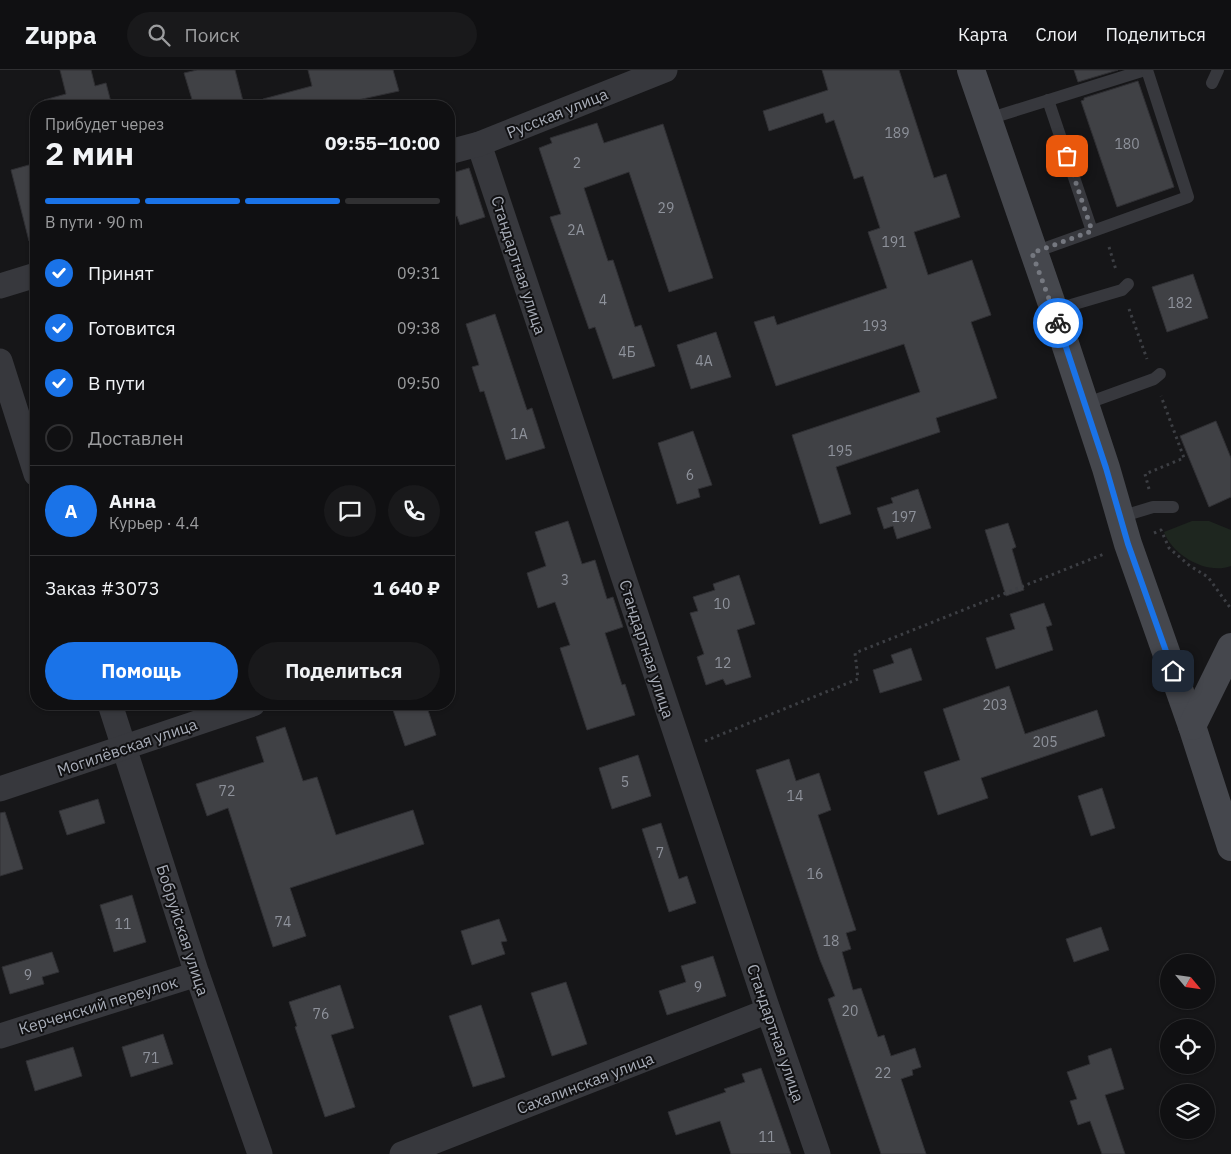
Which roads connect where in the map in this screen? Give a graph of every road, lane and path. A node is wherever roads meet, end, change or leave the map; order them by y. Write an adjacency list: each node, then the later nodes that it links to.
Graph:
1 (665, 70): 8 (street, Русская улица)
2 (971, 70): 7 (main road)
3 (1146, 70): 6 (lane); 10 (lane)
4 (1218, 70): 5 (lane)
5 (1212, 84)
6 (1048, 100): 7 (lane); 10 (lane)
7 (988, 119): 11 (main road)
8 (479, 144): 9 (street, Русская улица); 29 (street, Стандартная улица)
9 (455, 150)
10 (1092, 231): 11 (lane)
11 (1032, 253): 15 (main road)
12 (30, 277): 14 (street)
13 (1128, 284): 15 (lane)
14 (0, 286)
15 (1054, 310): 18 (main road)
16 (0, 361): 19 (street)
17 (1160, 374): 18 (lane)
18 (1085, 404): 21 (main road)
19 (30, 455)
20 (1173, 507): 21 (lane)
21 (1120, 517): 22 (main road)
22 (1128, 544): 23 (path); 27 (main road); 29 (path)
23 (1231, 609)
24 (1231, 647): 27 (main road)
25 (112, 710): 28 (street, Бобруйская улица)
26 (236, 710): 28 (street, Могилёвская улица)
27 (1192, 726): 31 (main road)
28 (124, 748): 30 (street, Могилёвская улица); 32 (street, Бобруйская улица)
29 (681, 751): 33 (street, Стандартная улица)
30 (0, 789)
31 (1231, 847)
32 (197, 974): 34 (street, Керченский переулок); 35 (street, Бобруйская улица)
33 (768, 1011): 36 (street, Сахалинская улица); 37 (street, Стандартная улица)
34 (0, 1036)
35 (260, 1154)
36 (402, 1154)
37 (818, 1154)

